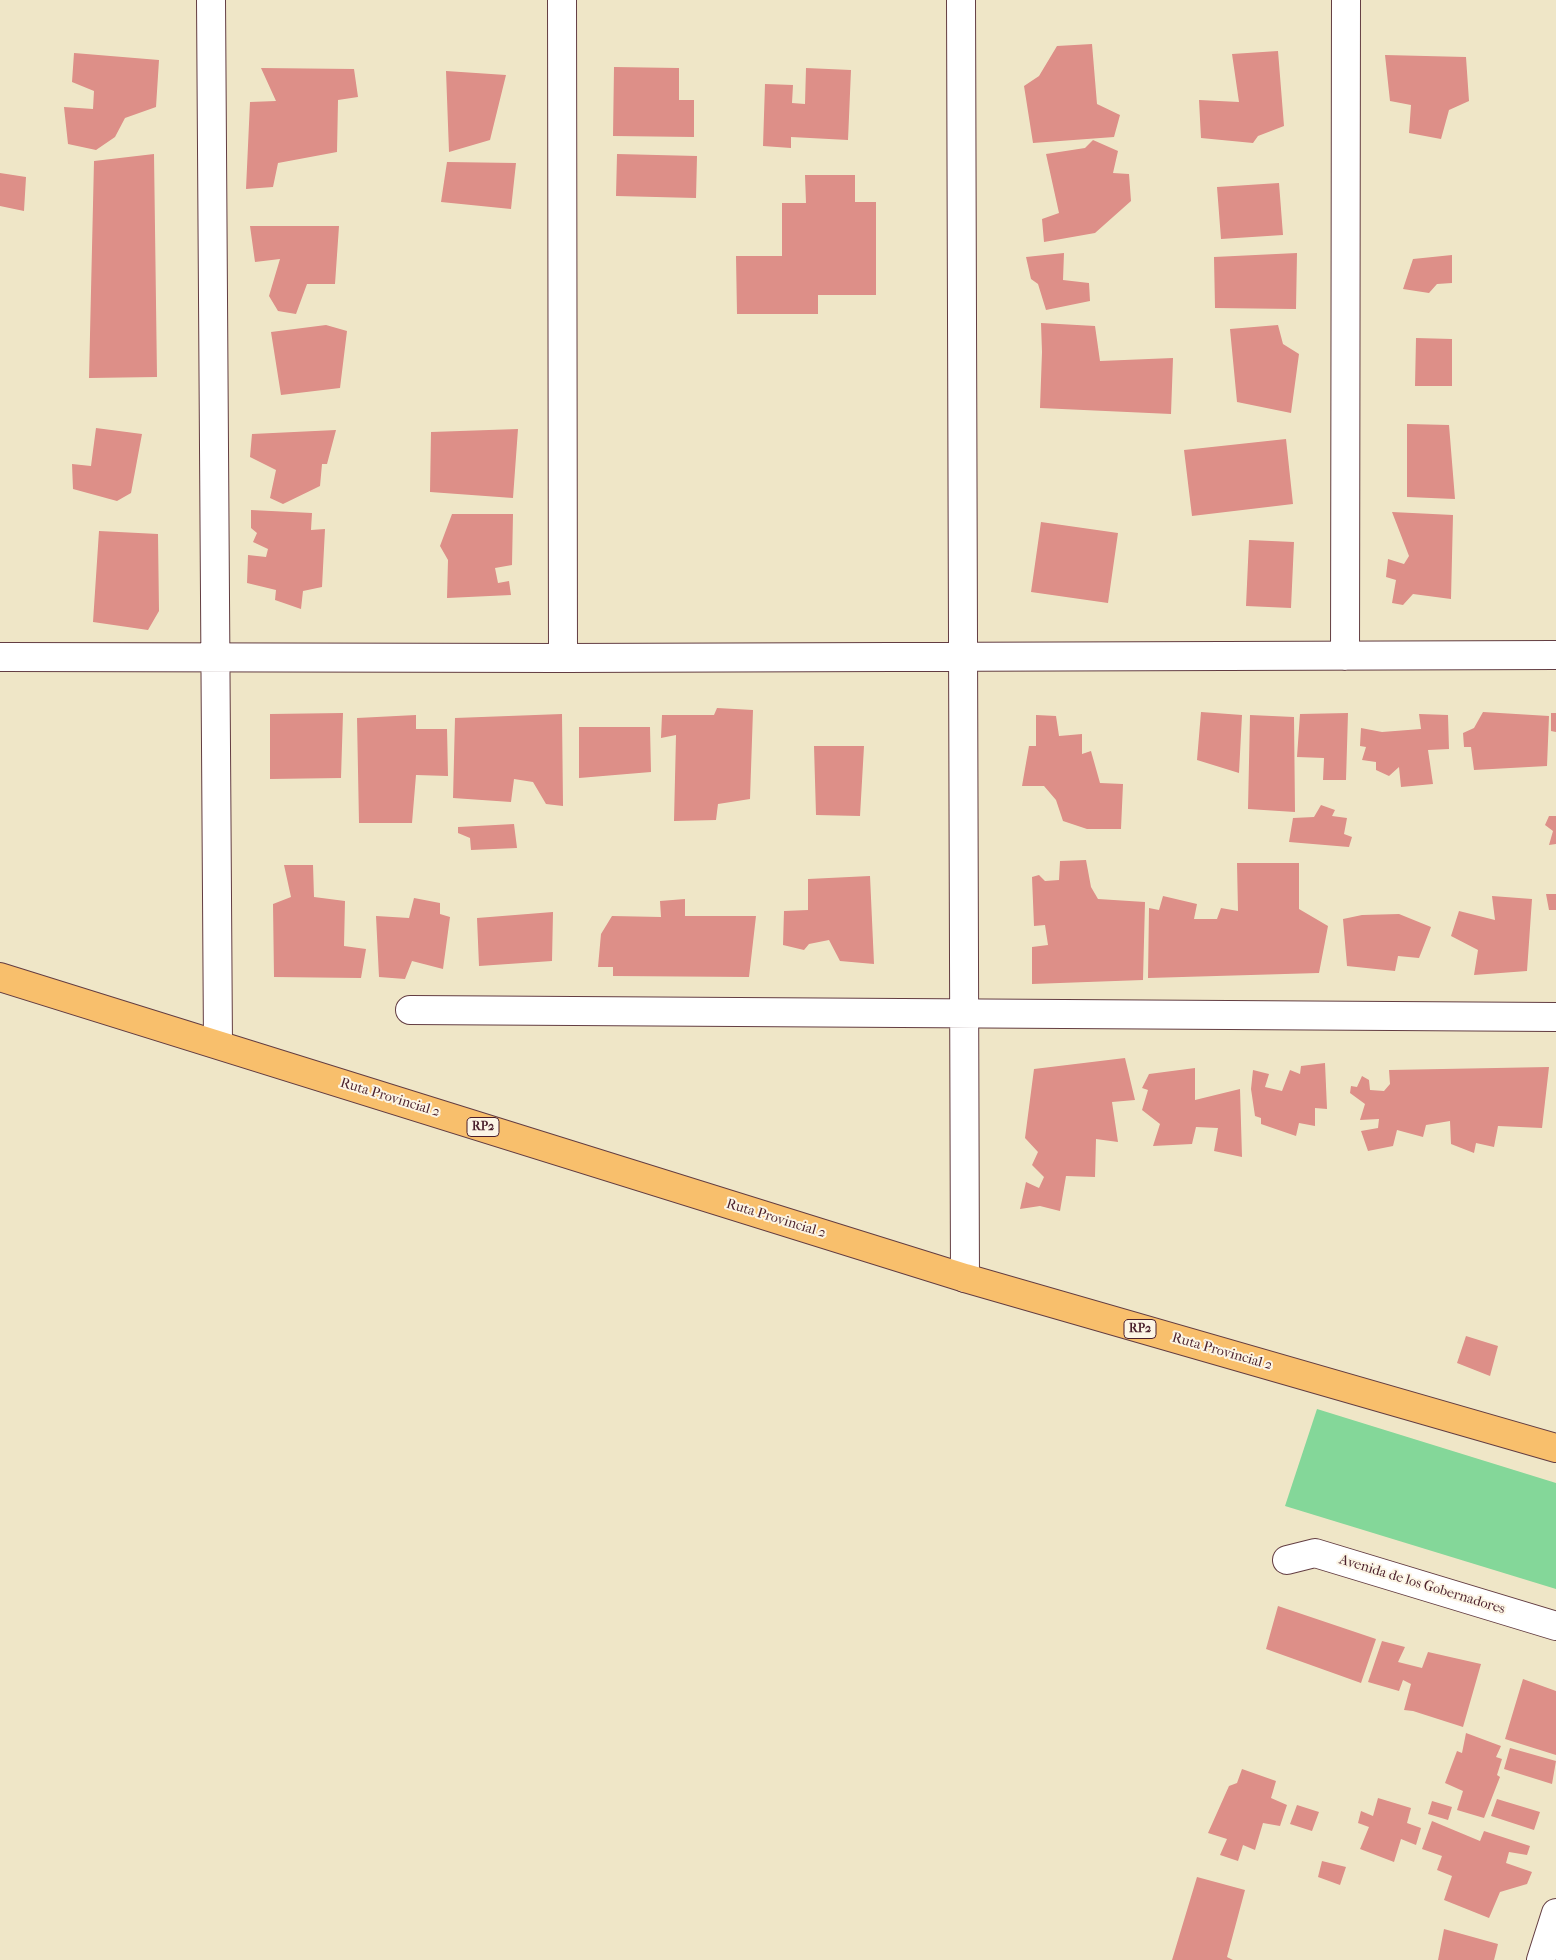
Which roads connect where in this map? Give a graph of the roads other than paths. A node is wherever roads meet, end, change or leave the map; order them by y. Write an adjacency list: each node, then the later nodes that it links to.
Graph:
1 (211, 0): 9 (street)
2 (562, 0): 10 (street)
3 (961, 0): 7 (street)
4 (1346, 0): 8 (street)
5 (1556, 655): 8 (street)
6 (0, 656): 9 (street)
7 (964, 656): 8 (street); 10 (street); 13 (street)
8 (1345, 656)
9 (214, 657): 10 (street); 15 (street)
10 (564, 658)
11 (0, 977): 15 (main road, Ruta Provincial 2 / RP2)
12 (410, 1010): 13 (street)
13 (966, 1013): 14 (street); 16 (street)
14 (1556, 1017)
15 (218, 1044): 16 (main road, Ruta Provincial 2 / RP2)
16 (965, 1278): 17 (main road, Ruta Provincial 2 / RP2)
17 (1556, 1448)
18 (1287, 1560): 19 (street, Avenida de los Gobernadores)
19 (1556, 1626)
20 (1556, 1913): 21 (street)
21 (1542, 1960)

